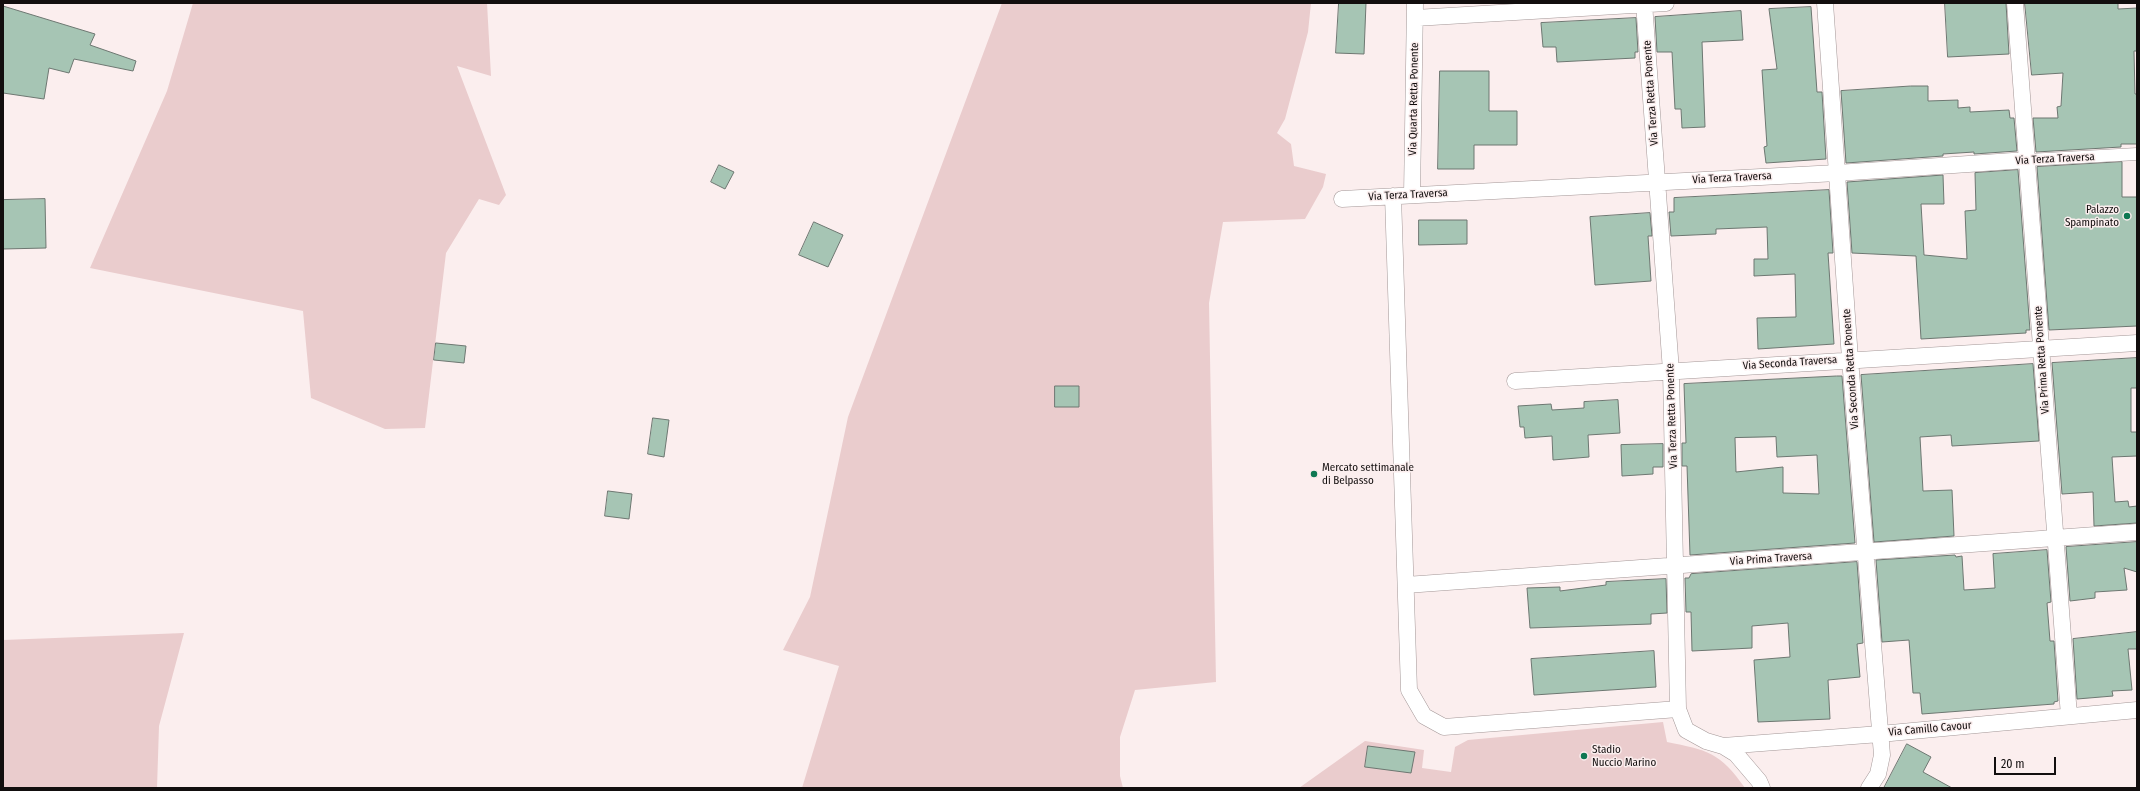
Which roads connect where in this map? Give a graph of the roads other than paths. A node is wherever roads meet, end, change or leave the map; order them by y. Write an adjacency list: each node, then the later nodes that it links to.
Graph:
1 (1666, 3): 4 (street)
2 (1825, 3): 8 (street, Via Seconda Retta Ponente)
3 (2014, 3): 7 (street, Via Prima Retta Ponente)
4 (1644, 4): 5 (street); 9 (street, Via Terza Retta Ponente)
5 (1415, 10): 10 (street, Via Quarta Retta Ponente)
6 (2137, 154): 7 (street, Via Terza Traversa)
7 (2027, 160): 8 (street, Via Terza Traversa); 14 (street, Via Prima Retta Ponente)
8 (1837, 173): 9 (street, Via Terza Traversa); 15 (street, Via Seconda Retta Ponente)
9 (1657, 182): 10 (street, Via Terza Traversa); 16 (street, Via Terza Retta Ponente)
10 (1412, 195): 11 (street, Via Terza Traversa)
11 (1393, 196): 12 (street, Via Terza Traversa); 22 (street)
12 (1342, 199)
13 (2137, 343): 14 (street, Via Seconda Traversa)
14 (2041, 349): 15 (street, Via Seconda Traversa); 19 (street, Via Prima Retta Ponente)
15 (1850, 359): 16 (street, Via Seconda Traversa); 20 (street, Via Seconda Retta Ponente)
16 (1671, 371): 17 (street, Via Seconda Traversa); 21 (street, Via Terza Retta Ponente)
17 (1515, 381)
18 (2137, 532): 19 (street, Via Prima Traversa)
19 (2055, 538): 20 (street, Via Prima Traversa); 25 (street, Via Prima Retta Ponente)
20 (1865, 552): 21 (street, Via Prima Traversa); 26 (street, Via Seconda Retta Ponente)
21 (1675, 566): 22 (street, Via Prima Traversa); 23 (street, Via Terza Retta Ponente)
22 (1406, 585): 23 (street)
23 (1678, 709): 27 (street, Via Terza Retta Ponente)
24 (2137, 710): 25 (street, Via Camillo Cavour)
25 (2069, 716): 26 (street, Via Camillo Cavour)
26 (1880, 734): 27 (street, Via Camillo Cavour); 29 (street, Via Seconda Retta Ponente)
27 (1723, 746): 28 (street, Via Terza Retta Ponente)
28 (1762, 788)
29 (1869, 788)

